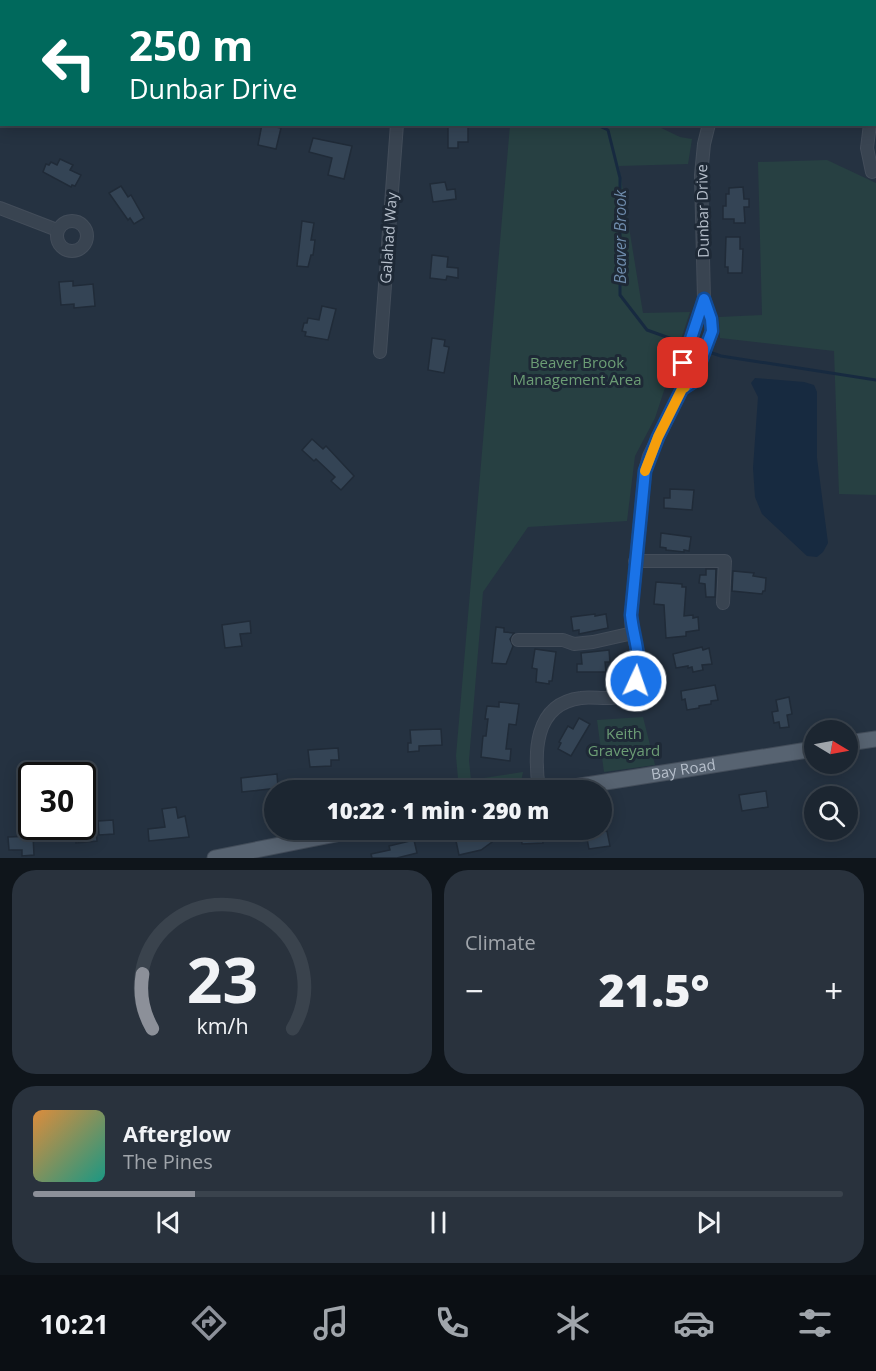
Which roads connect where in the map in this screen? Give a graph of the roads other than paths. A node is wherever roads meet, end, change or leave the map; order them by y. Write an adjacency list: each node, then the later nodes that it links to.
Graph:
1 (397, 126): 8 (street, Galahad Way)
2 (708, 126): 7 (street, Dunbar Drive)
3 (870, 126): 4 (street)
4 (872, 171)
5 (0, 208): 6 (street)
6 (57, 230)
7 (704, 299): 9 (street, Dunbar Drive); 9 (street, Dunbar Drive)
8 (381, 352)
9 (682, 389): 10 (street, Dunbar Drive)
10 (635, 561): 11 (street); 12 (street, Dunbar Drive)
11 (723, 603)
12 (633, 633): 13 (street); 17 (street, Dunbar Drive)
13 (518, 640)
14 (876, 739): 15 (main road)
15 (858, 742)
16 (804, 751): 18 (main road, Bay Road)
17 (538, 780)
18 (612, 781)
19 (306, 840): 20 (main road)
20 (215, 858)

